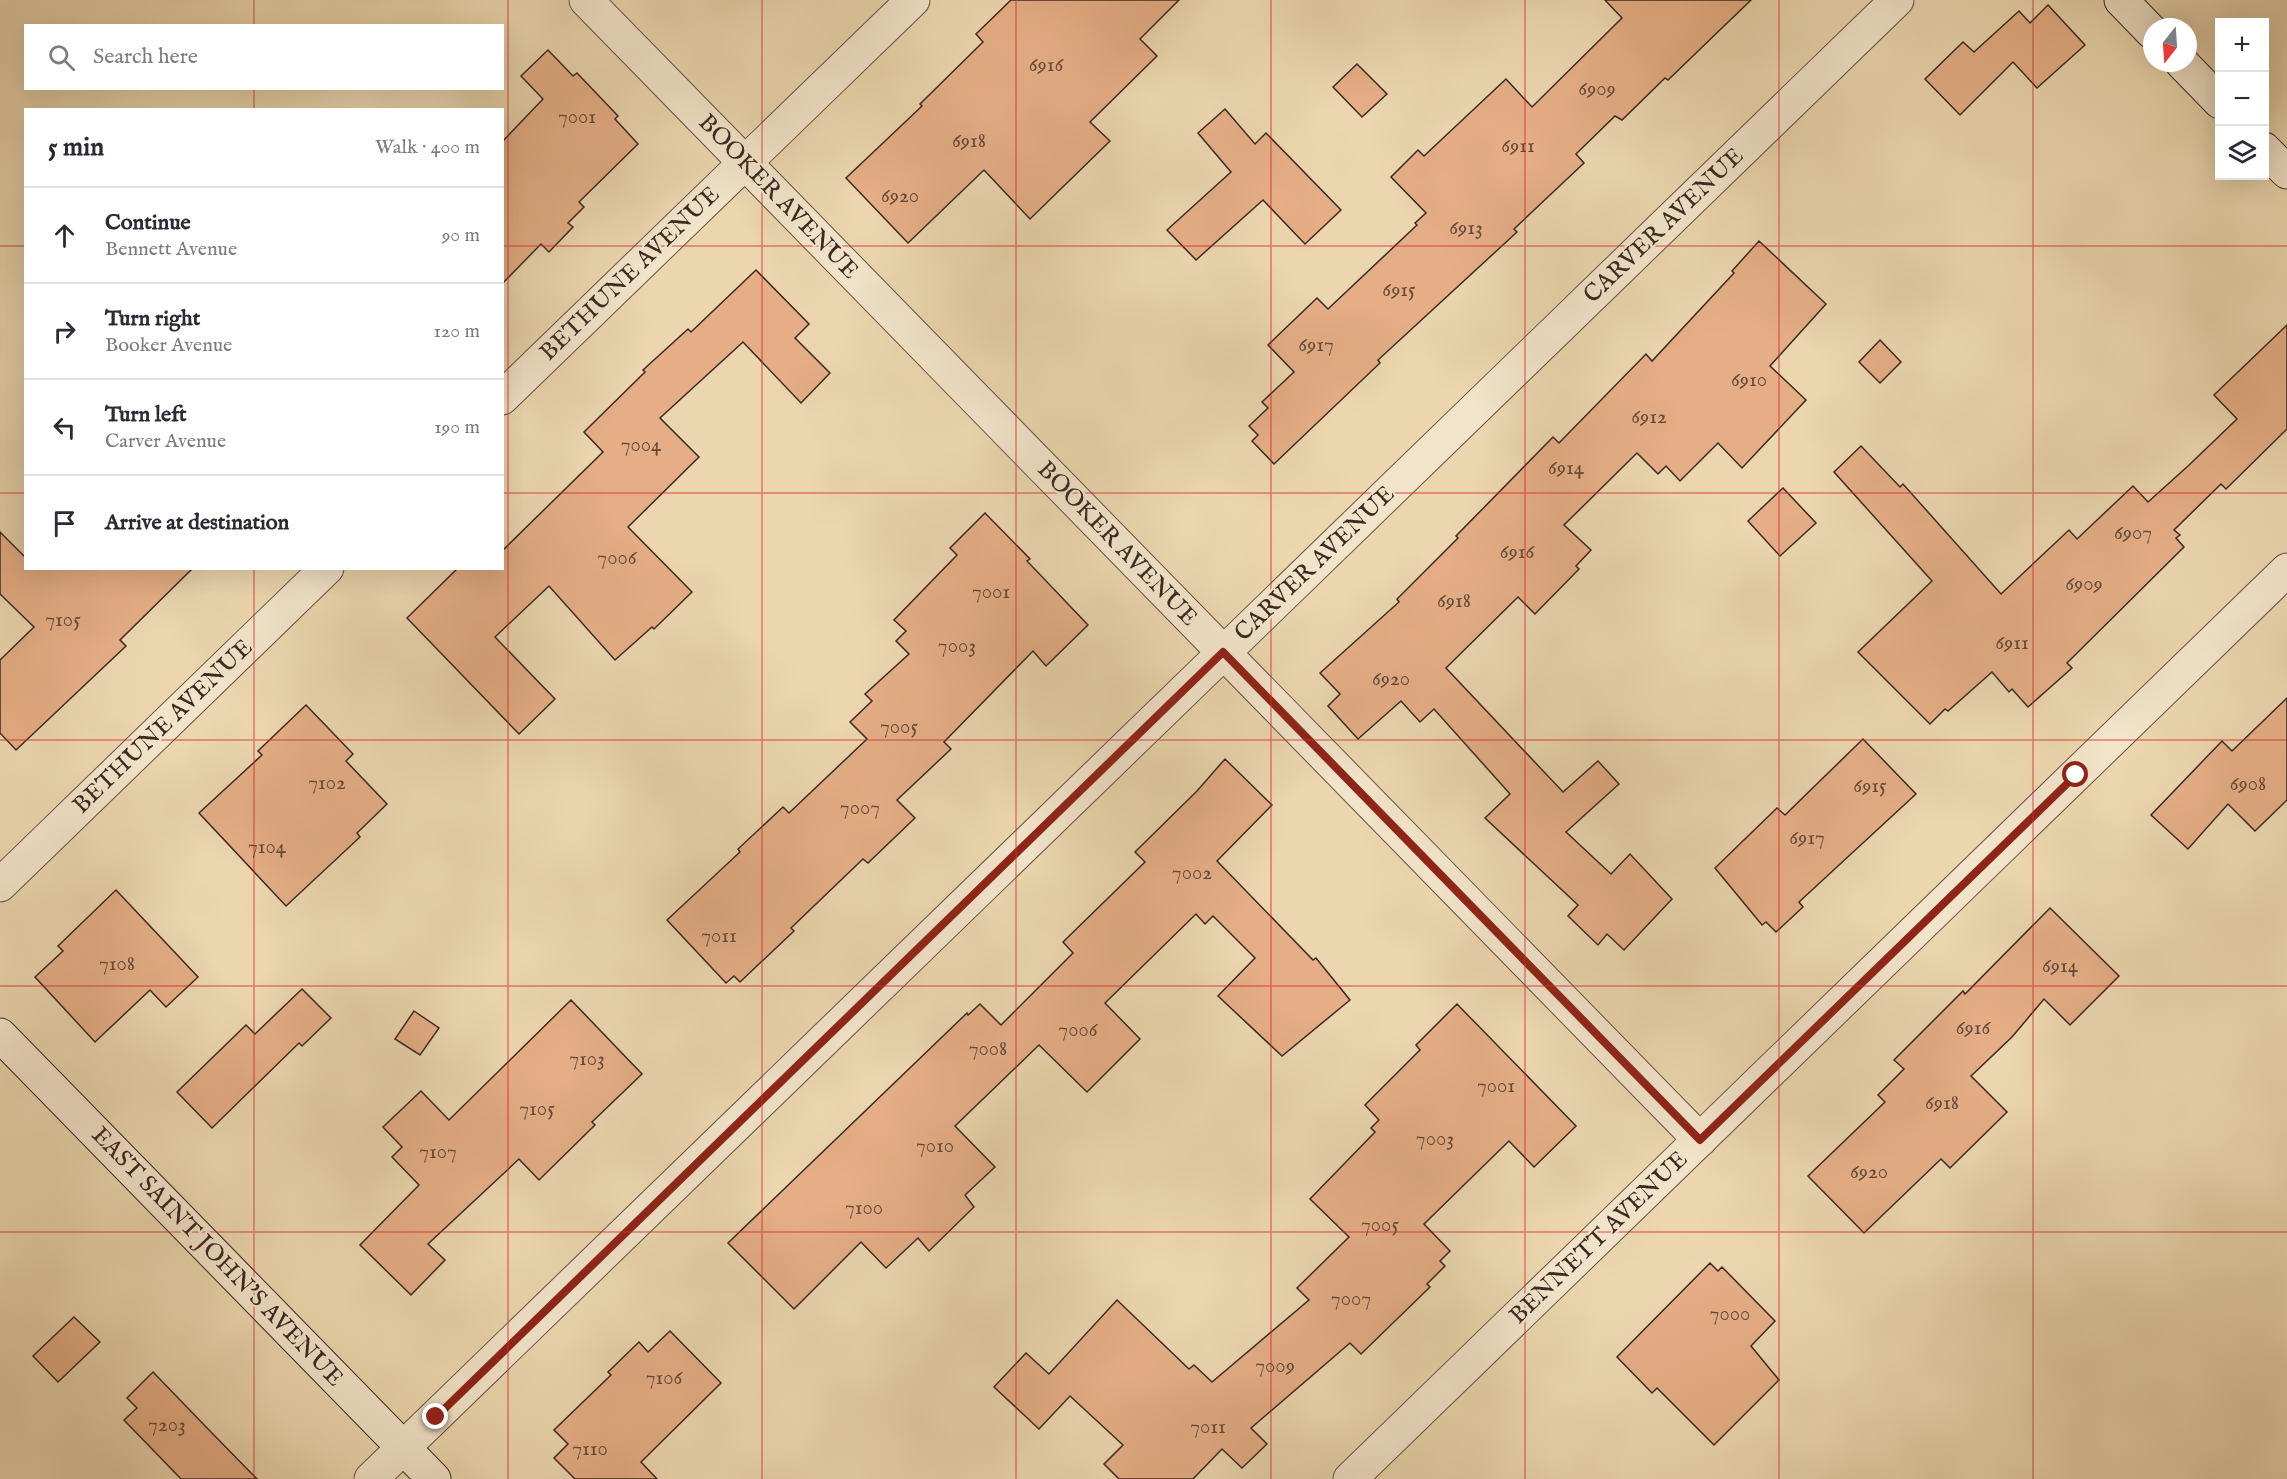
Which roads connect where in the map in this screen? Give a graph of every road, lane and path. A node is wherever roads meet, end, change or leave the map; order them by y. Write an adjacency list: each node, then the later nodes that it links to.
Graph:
1 (586, 0): 9 (street, BOOKER AVENUE)
2 (913, 0): 9 (street, BETHUNE AVENUE)
3 (1897, 0): 14 (street, CARVER AVENUE)
4 (2121, 0): 5 (street)
5 (2143, 23)
6 (2191, 72): 7 (street)
7 (2215, 97)
8 (2269, 153): 10 (street)
9 (745, 163): 11 (street, BETHUNE AVENUE); 14 (street, BOOKER AVENUE)
10 (2287, 172)
11 (504, 396)
12 (325, 570): 15 (street, BETHUNE AVENUE)
13 (2287, 570): 17 (street, BENNETT AVENUE)
14 (1223, 652): 17 (street, BOOKER AVENUE); 18 (street, CARVER AVENUE)
15 (0, 885)
16 (0, 1035): 18 (street, EAST SAINT JOHN'S AVENUE)
17 (1700, 1140): 21 (street, BENNETT AVENUE)
18 (404, 1447): 19 (street, CARVER AVENUE); 20 (street, EAST SAINT JOHN'S AVENUE)
19 (371, 1479)
20 (434, 1479)
21 (1350, 1479)

